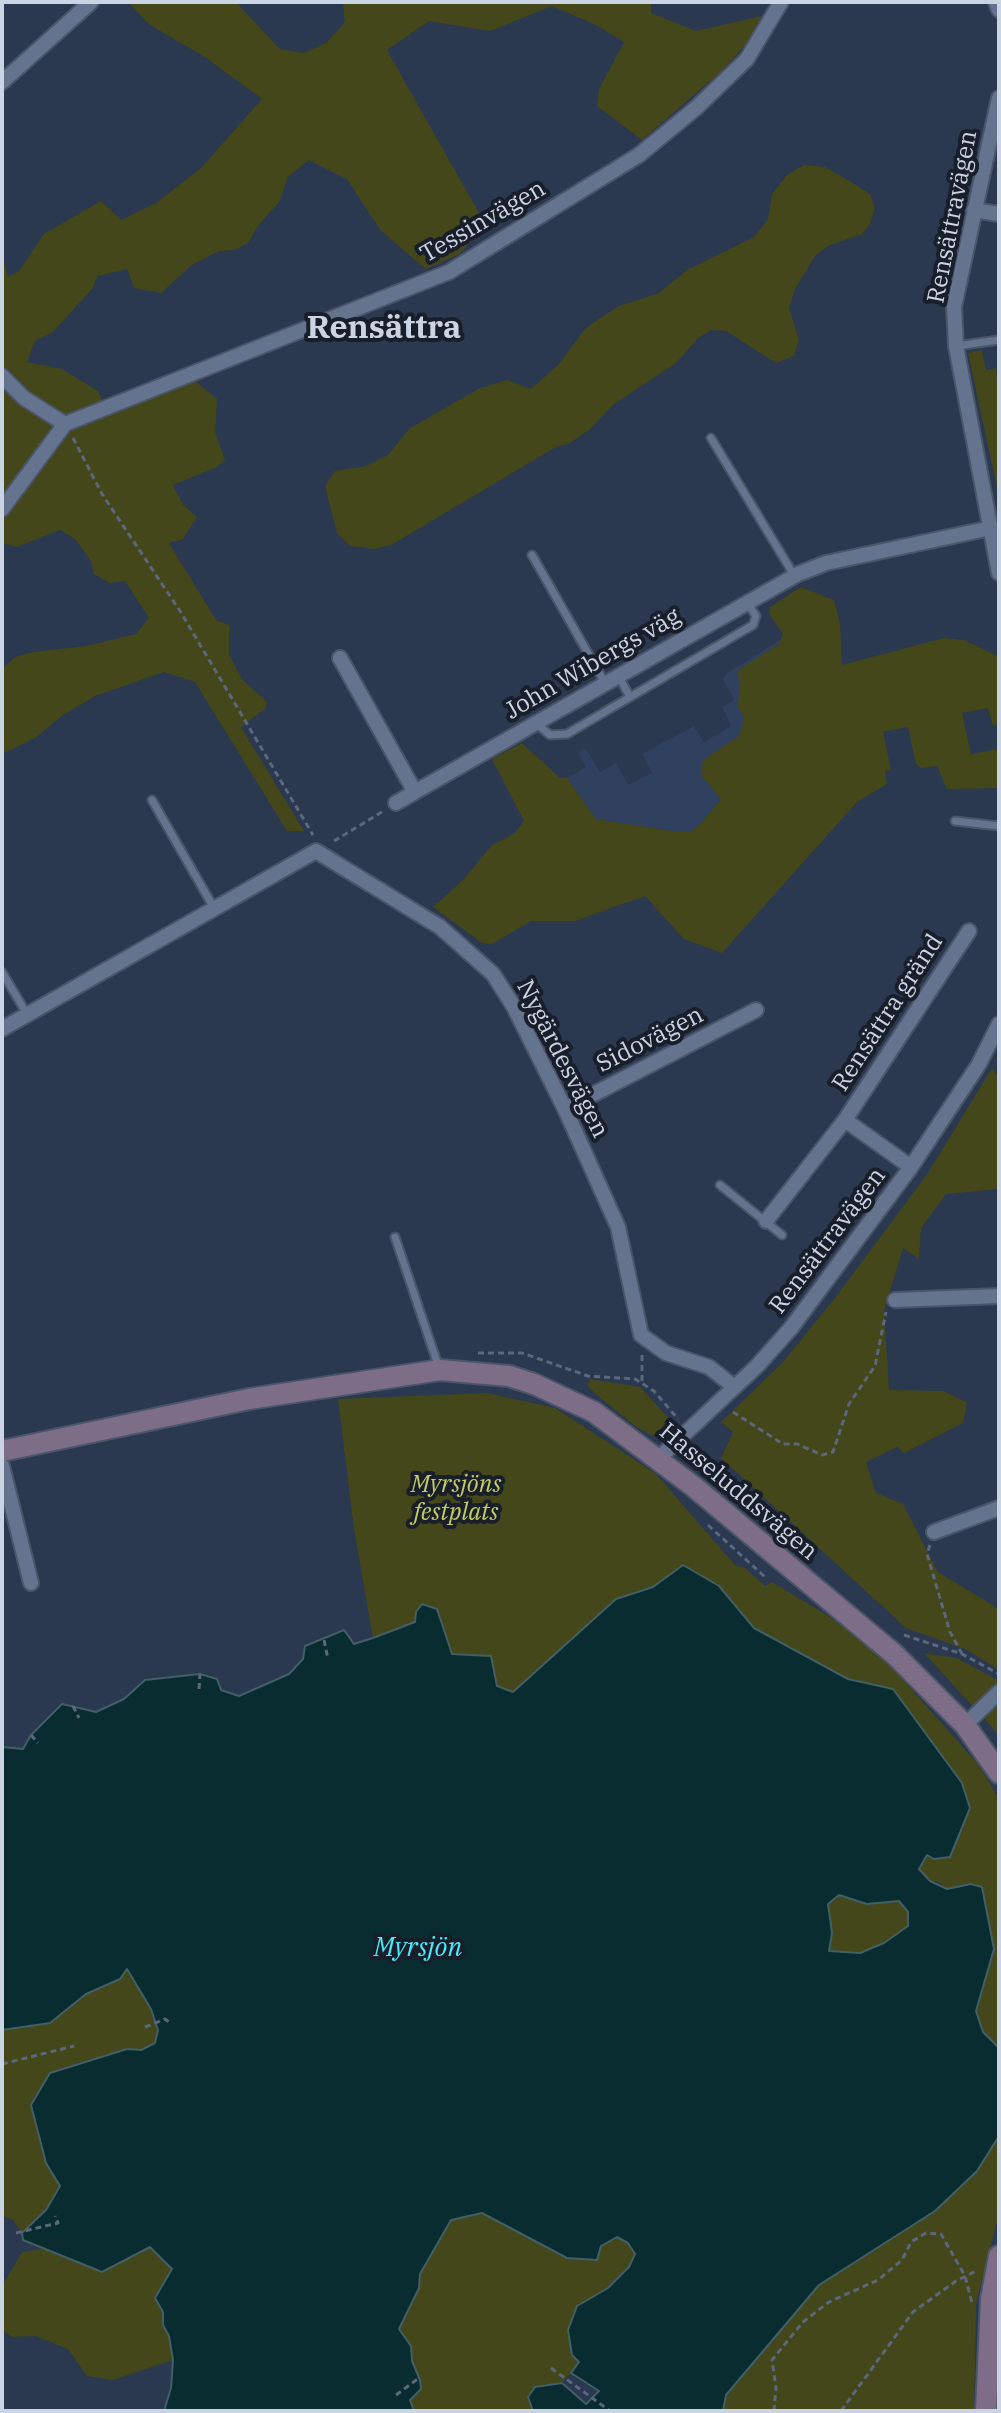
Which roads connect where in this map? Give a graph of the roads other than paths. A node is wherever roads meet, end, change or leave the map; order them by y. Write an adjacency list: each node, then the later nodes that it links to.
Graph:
1 (91, 2): 5 (street)
2 (781, 2): 12 (street, Tessinvägen)
3 (996, 2): 4 (street)
4 (999, 10)
5 (2, 82)
6 (999, 98): 7 (street, Rensättravägen)
7 (974, 210): 8 (street); 10 (street, Rensättravägen)
8 (999, 214)
9 (999, 340): 10 (lane)
10 (956, 346): 15 (street, Rensättravägen)
11 (2, 376): 12 (street)
12 (65, 424): 14 (street)
13 (711, 438): 18 (lane)
14 (2, 509)
15 (994, 533): 17 (street, Rensättravägen); 18 (street, John Wibergs väg)
16 (532, 555): 21 (lane)
17 (999, 573)
18 (794, 575): 19 (street, John Wibergs väg)
19 (746, 601): 21 (street, John Wibergs väg); 22 (lane)
20 (340, 658): 24 (street)
21 (612, 679): 22 (lane); 23 (street, John Wibergs väg)
22 (630, 697): 23 (lane)
23 (536, 722): 24 (street, John Wibergs väg)
24 (415, 792): 26 (street, John Wibergs väg)
25 (152, 800): 29 (lane)
26 (396, 803)
27 (955, 821): 28 (lane)
28 (999, 826)
29 (214, 908): 33 (street); 36 (street, Nygärdesvägen)
30 (969, 931): 37 (street, Rensättra gränd)
31 (2, 972): 33 (lane)
32 (756, 1010): 36 (street, Sidovägen)
33 (27, 1014): 34 (street)
34 (2, 1029)
35 (997, 1034): 38 (street, Rensättravägen)
36 (565, 1109): 46 (street, Nygärdesvägen)
37 (845, 1120): 38 (street, Rensättra gränd); 40 (street, Rensättra gränd)
38 (911, 1167): 46 (street, Rensättravägen)
39 (720, 1185): 40 (lane)
40 (766, 1221): 41 (lane)
41 (782, 1235)
42 (395, 1237): 45 (lane)
43 (999, 1296): 44 (street)
44 (895, 1300)
45 (440, 1370): 47 (street, Hasseluddsvägen); 48 (street, Hasseluddsvägen)
46 (733, 1386): 48 (street, Rensättravägen)
47 (2, 1451)
48 (659, 1458): 54 (street, Hasseluddsvägen)
49 (2, 1466): 52 (street)
50 (999, 1508): 51 (street)
51 (934, 1532)
52 (31, 1583)
53 (999, 1692): 54 (street)
54 (965, 1725): 55 (street, Hasseluddsvägen)
55 (999, 1773)
56 (998, 2258): 57 (street)
57 (986, 2411)

